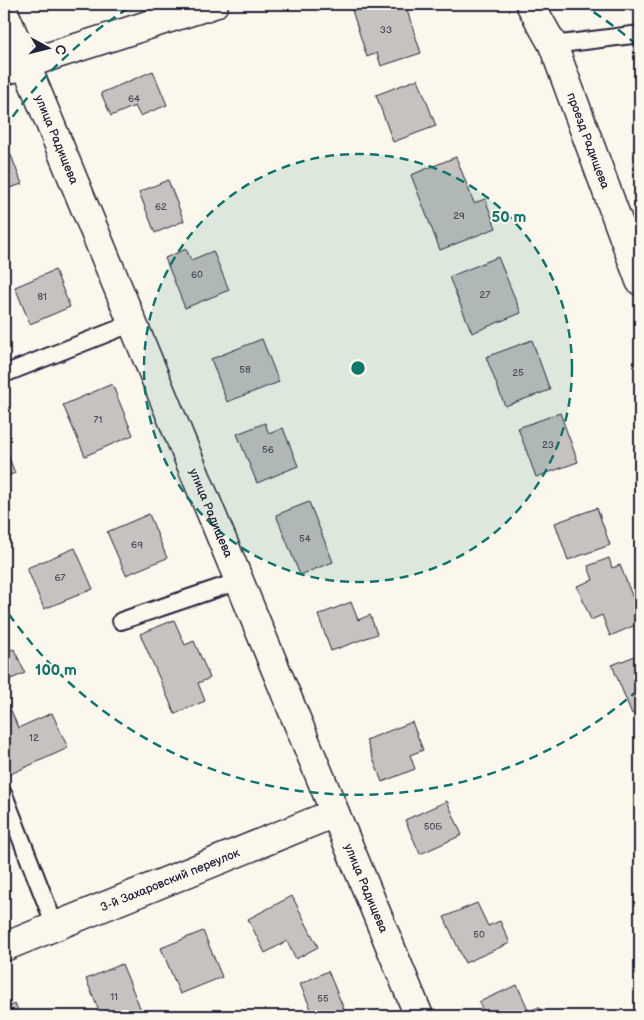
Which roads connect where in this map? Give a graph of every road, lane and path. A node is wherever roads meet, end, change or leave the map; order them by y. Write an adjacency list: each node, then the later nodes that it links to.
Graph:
1 (214, 4): 6 (street)
2 (530, 4): 5 (street, проезд Радищева)
3 (4, 12): 6 (street, улица Радищева)
4 (640, 34): 5 (lane)
5 (553, 45): 7 (street, проезд Радищева)
6 (15, 67): 8 (street, улица Радищева)
7 (640, 281)
8 (133, 322): 9 (lane); 10 (street, улица Радищева)
9 (4, 374)
10 (239, 581): 11 (lane); 13 (street, улица Радищева)
11 (121, 621)
12 (4, 795): 14 (lane)
13 (335, 812): 14 (street, 3-й Захаровский переулок); 16 (street, улица Радищева)
14 (55, 926): 15 (street, 3-й Захаровский переулок)
15 (4, 947)
16 (419, 1016)

